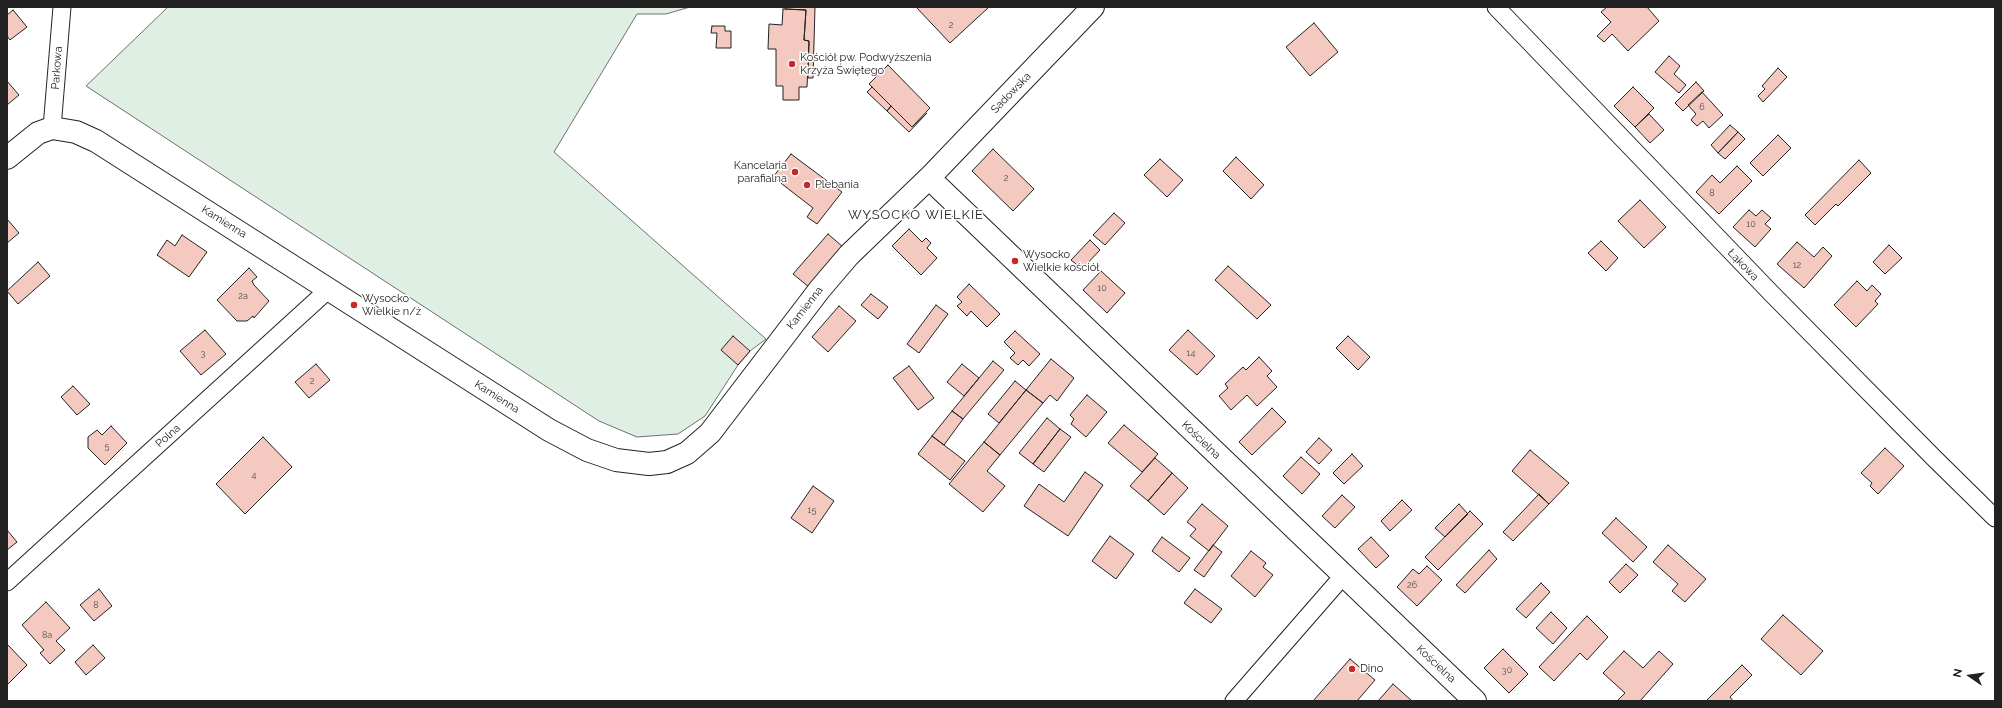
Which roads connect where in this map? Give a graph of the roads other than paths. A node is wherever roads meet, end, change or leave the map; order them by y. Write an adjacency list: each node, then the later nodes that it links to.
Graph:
1 (62, 7): 4 (street, Parkowa)
2 (1093, 7): 6 (street, Sadowska)
3 (1496, 7): 8 (street, Łąkowa)
4 (52, 128): 5 (street); 7 (street, Kamienna)
5 (7, 158)
6 (929, 178): 7 (street, Kamienna); 9 (street, Kościelna)
7 (329, 288): 10 (street, Polna)
8 (1995, 518)
9 (1343, 576): 11 (street); 12 (street, Kościelna)
10 (7, 582)
11 (1234, 701)
12 (1475, 701)

